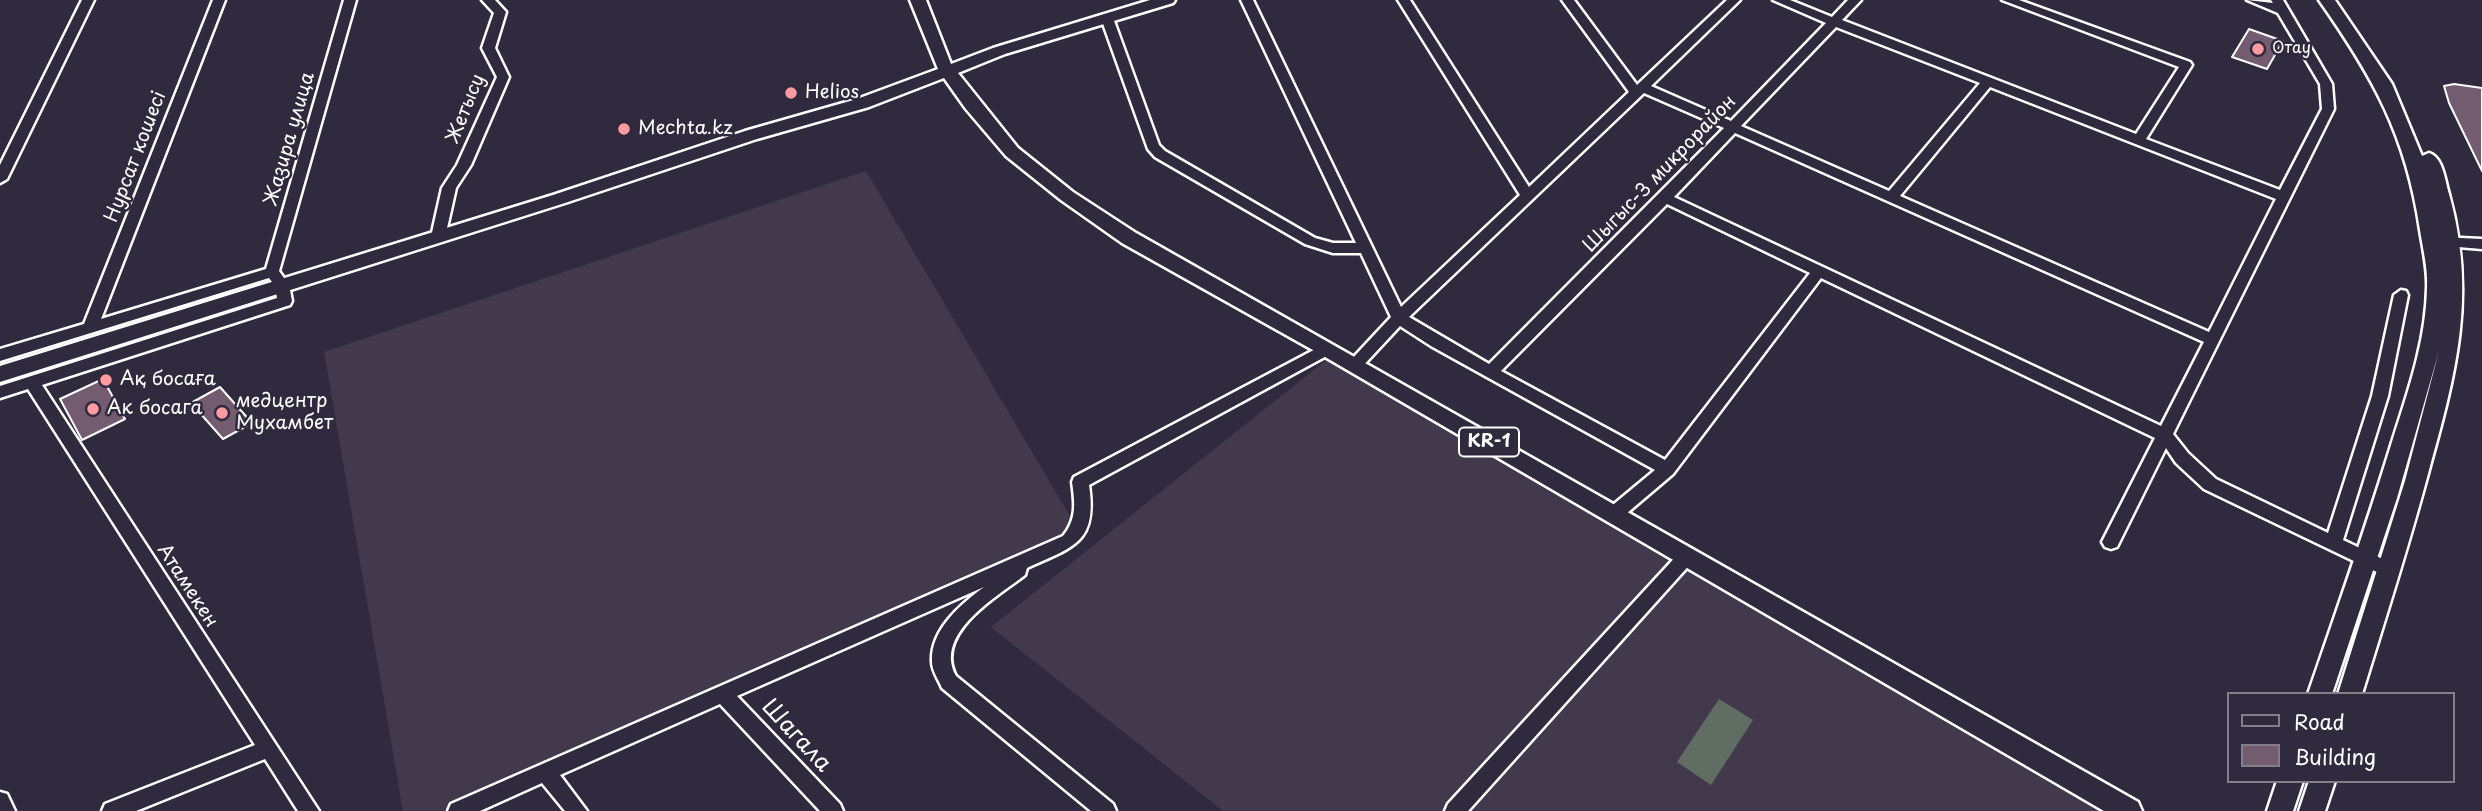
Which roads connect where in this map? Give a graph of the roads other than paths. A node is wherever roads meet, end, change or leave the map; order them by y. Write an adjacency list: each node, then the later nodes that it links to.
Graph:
1 (88, 0): 26 (street)
2 (219, 0): 39 (street, Нурсат кошесi)
3 (350, 0): 36 (street, Жазира улица)
4 (488, 0): 31 (street, Жетысу)
5 (918, 0): 21 (main road, KR-1)
6 (1125, 0): 21 (main road)
7 (1167, 0): 19 (main road)
8 (1247, 0): 34 (street)
9 (1404, 0): 27 (street)
10 (1568, 0): 23 (street)
11 (1734, 0): 23 (street)
12 (1779, 0): 20 (street)
13 (1854, 0): 20 (street, Шыгыс-3 микрорайон)
14 (2008, 0): 25 (street)
15 (2253, 0): 18 (street)
16 (2327, 0): 32 (main road)
17 (2338, 0): 32 (main road)
18 (2281, 5): 29 (street)
19 (1107, 18): 21 (main road); 34 (street)
20 (1834, 22): 22 (street); 24 (street, Шыгыс-3 микрорайон)
21 (945, 67): 31 (main road); 41 (main road, KR-1)
22 (1988, 81): 25 (street); 28 (street)
23 (1639, 90): 24 (street); 27 (street)
24 (1733, 127): 28 (street); 30 (street, Шыгыс-3 микрорайон)
25 (2140, 140): 29 (street)
26 (0, 178)
27 (1528, 196): 38 (street)
28 (1891, 197): 40 (street)
29 (2284, 197): 40 (street)
30 (1665, 198): 35 (street); 44 (street, Шыгыс-3 микрорайон)
31 (438, 237): 36 (main road)
32 (2440, 242): 33 (street); 55 (main road); 56 (main road)
33 (2482, 244)
34 (1365, 248): 38 (street)
35 (1819, 271): 48 (street); 49 (street)
36 (277, 279): 39 (street); 45 (main road); 46 (street, Жазира улица)
37 (2401, 295): 52 (street)
38 (1399, 318): 43 (street); 44 (street)
39 (90, 328): 42 (street)
40 (2211, 340): 48 (street)
41 (1327, 349): 43 (main road, KR-1); 53 (street)
42 (0, 355)
43 (1355, 365): 50 (main road, KR-1)
44 (1490, 372): 49 (street)
45 (0, 374)
46 (32, 382): 47 (street); 60 (street, Атамекен)
47 (0, 392)
48 (2166, 436): 51 (street); 52 (street)
49 (1667, 469): 50 (street)
50 (1614, 514): 54 (main road, KR-1)
51 (2111, 542)
52 (2333, 544): 55 (street)
53 (1036, 556): 59 (street); 71 (street)
54 (1687, 556): 72 (street); 73 (main road, KR-1)
55 (2366, 559): 56 (street); 57 (main road)
56 (2389, 570): 58 (main road)
57 (2321, 692)
58 (2351, 692)
59 (723, 694): 61 (street); 70 (street, Шагала)
60 (267, 749): 66 (street); 67 (street, Атамекен)
61 (545, 772): 68 (street); 69 (street)
62 (2289, 783): 74 (main road)
63 (2321, 783): 75 (main road)
64 (0, 801): 65 (street)
65 (5, 811)
66 (112, 811)
67 (309, 811)
68 (458, 811)
69 (577, 811)
70 (833, 811)
71 (1106, 811)
72 (1455, 811)
73 (2129, 811)
74 (2280, 811)
75 (2312, 811)

